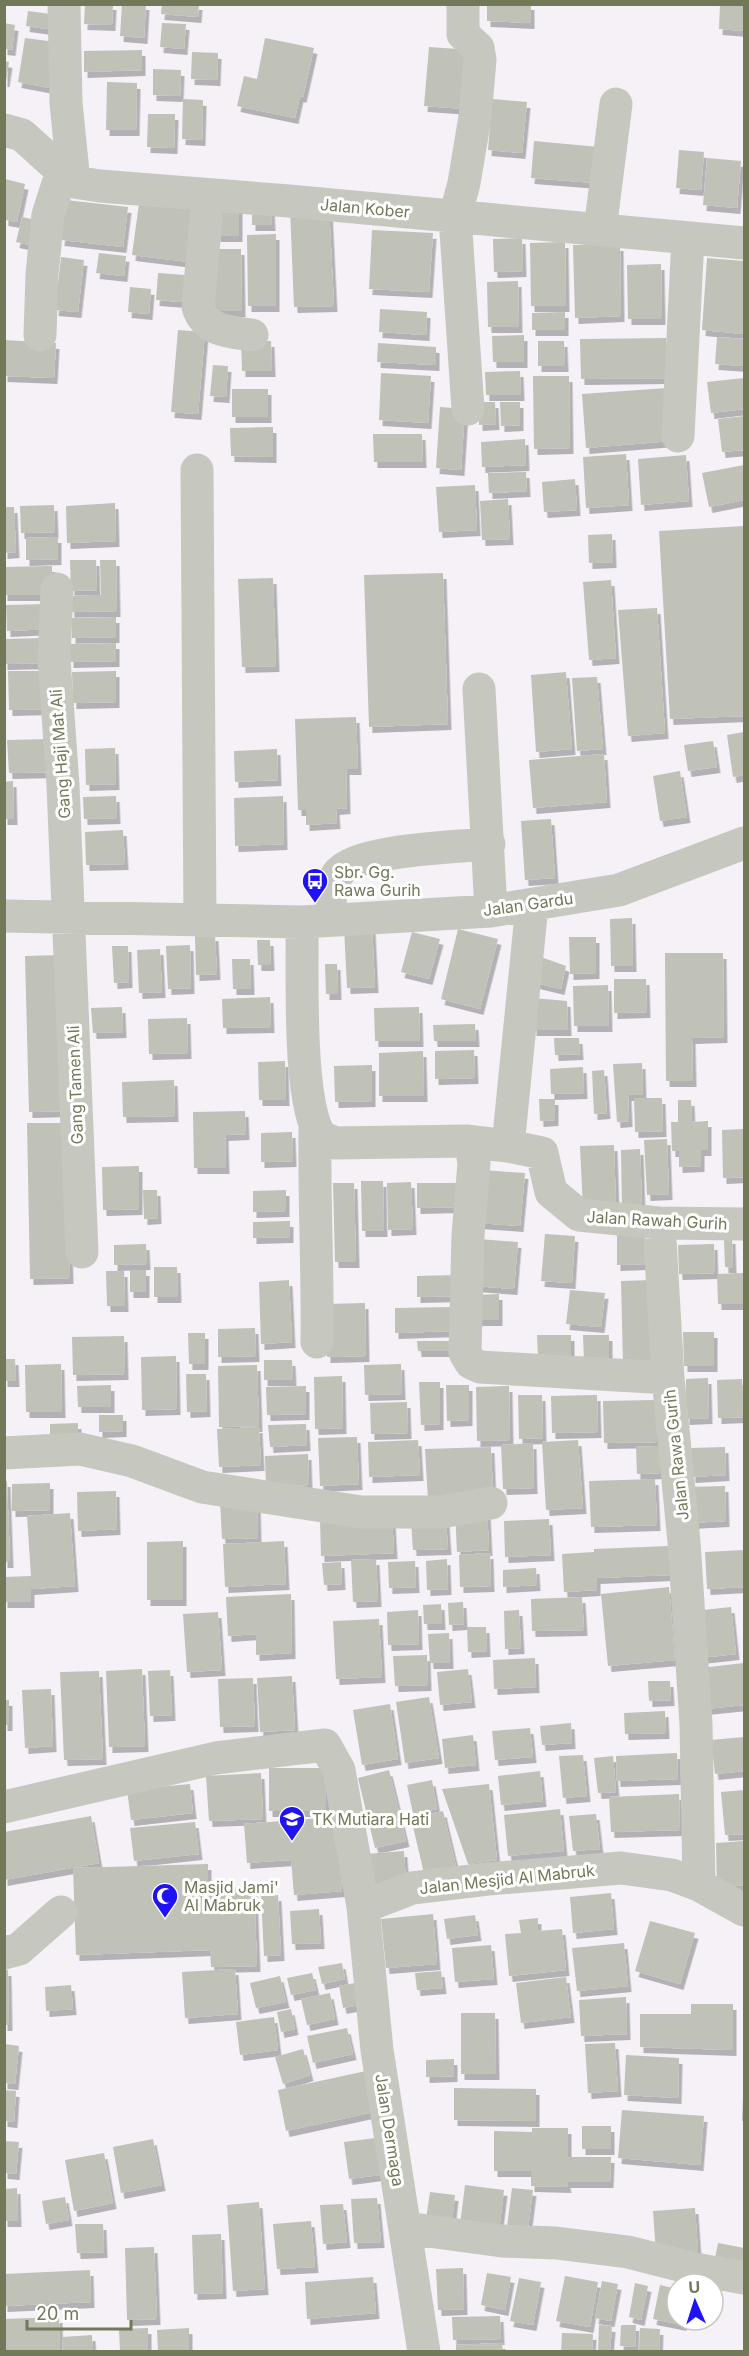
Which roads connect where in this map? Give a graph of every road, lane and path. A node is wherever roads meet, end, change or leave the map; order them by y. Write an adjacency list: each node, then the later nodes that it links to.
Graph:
1 (64, 4): 5 (street)
2 (464, 4): 7 (street)
3 (616, 104): 8 (street)
4 (4, 130): 5 (street)
5 (68, 176): 6 (street, Jalan Kober); 11 (street)
6 (208, 195): 7 (street, Jalan Kober); 12 (street)
7 (455, 217): 8 (street, Jalan Kober); 13 (street)
8 (600, 230): 9 (street, Jalan Kober)
9 (688, 238): 10 (street, Jalan Kober); 14 (street)
10 (744, 243)
11 (40, 335)
12 (252, 335)
13 (468, 409)
14 (678, 436)
15 (197, 470): 24 (street)
16 (57, 589): 23 (street, Gang Haji Mat Ali)
17 (480, 689): 19 (street)
18 (744, 843): 20 (street, Jalan Gardu)
19 (489, 844): 21 (street); 25 (street)
20 (532, 905): 21 (street, Jalan Gardu); 28 (street)
21 (491, 911): 25 (street, Jalan Gardu)
22 (4, 916): 23 (street, Jalan Gardu)
23 (69, 919): 24 (street, Jalan Gardu); 31 (street, Gang Tamen Ali)
24 (200, 921): 25 (street, Jalan Gardu)
25 (316, 921): 26 (street)
26 (315, 1129): 27 (street); 32 (street)
27 (466, 1141): 28 (street, Jalan Rawah Gurih); 33 (street, Jalan Rawa Gurih)
28 (508, 1146): 29 (street, Jalan Rawah Gurih)
29 (659, 1223): 30 (street, Jalan Rawah Gurih); 33 (street)
30 (744, 1224)
31 (82, 1252)
32 (317, 1342)
33 (668, 1378): 37 (street, Jalan Rawa Gurih)
34 (4, 1453): 35 (street)
35 (491, 1503)
36 (4, 1807): 38 (street)
37 (699, 1885): 38 (street, Jalan Mesjid Al Mabruk); 39 (street, Jalan Mesjid Al Mabruk)
38 (363, 1907): 42 (street, Jalan Dermaga)
39 (744, 1910)
40 (61, 1912): 41 (street)
41 (4, 1953)
42 (406, 2228): 43 (street); 44 (street, Jalan Dermaga)
43 (744, 2278)
44 (424, 2352)

